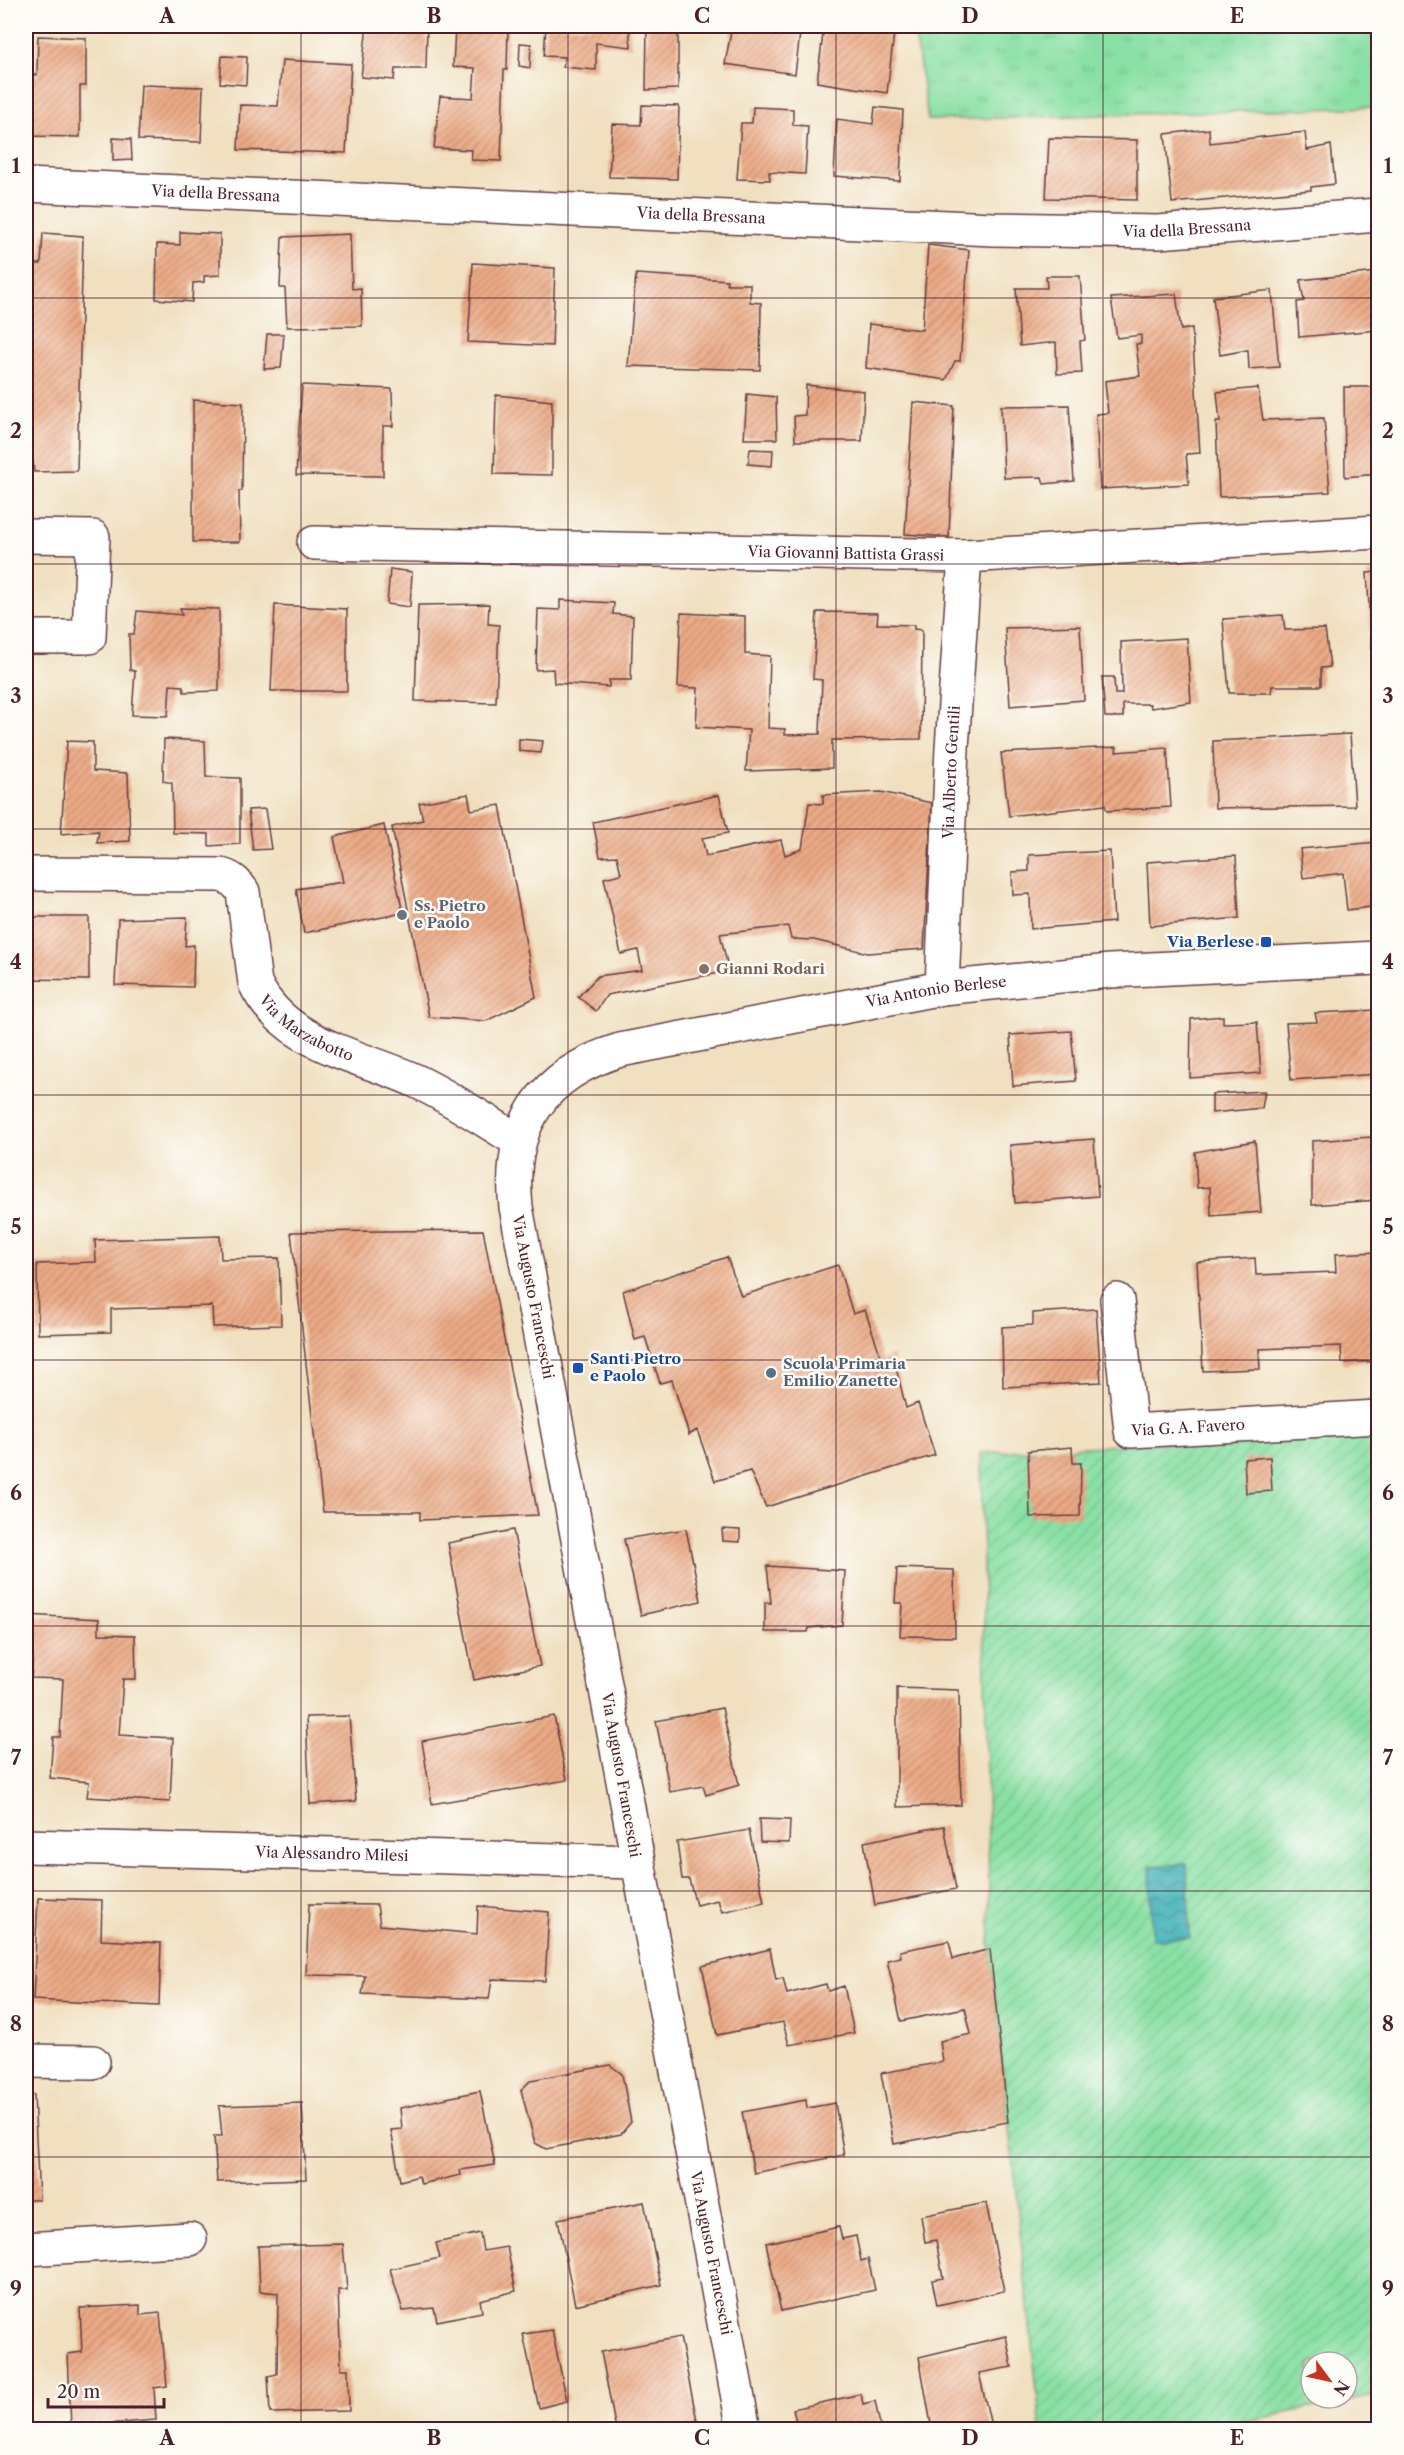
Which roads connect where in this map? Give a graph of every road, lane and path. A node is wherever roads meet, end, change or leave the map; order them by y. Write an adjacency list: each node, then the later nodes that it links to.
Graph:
1 (26, 185): 2 (street, Via della Bressana)
2 (1378, 215)
3 (1378, 532): 6 (street, Via Giovanni Battista Grassi)
4 (26, 536): 7 (street)
5 (314, 543): 6 (street, Via Giovanni Battista Grassi)
6 (965, 556): 10 (street, Via Alberto Gentili)
7 (26, 637)
8 (26, 874): 11 (street, Via Marzabotto)
9 (1378, 958): 10 (street, Via Antonio Berlese)
10 (942, 988): 11 (street, Via Antonio Berlese)
11 (524, 1131): 15 (street, Via Augusto Franceschi)
12 (1117, 1300): 13 (street, Via G. A. Favero)
13 (1378, 1418)
14 (26, 1846): 15 (street, Via Alessandro Milesi)
15 (637, 1862): 20 (street, Via Augusto Franceschi)
16 (26, 2061): 17 (street)
17 (93, 2062)
18 (190, 2239): 19 (street)
19 (26, 2249)
20 (744, 2430)

